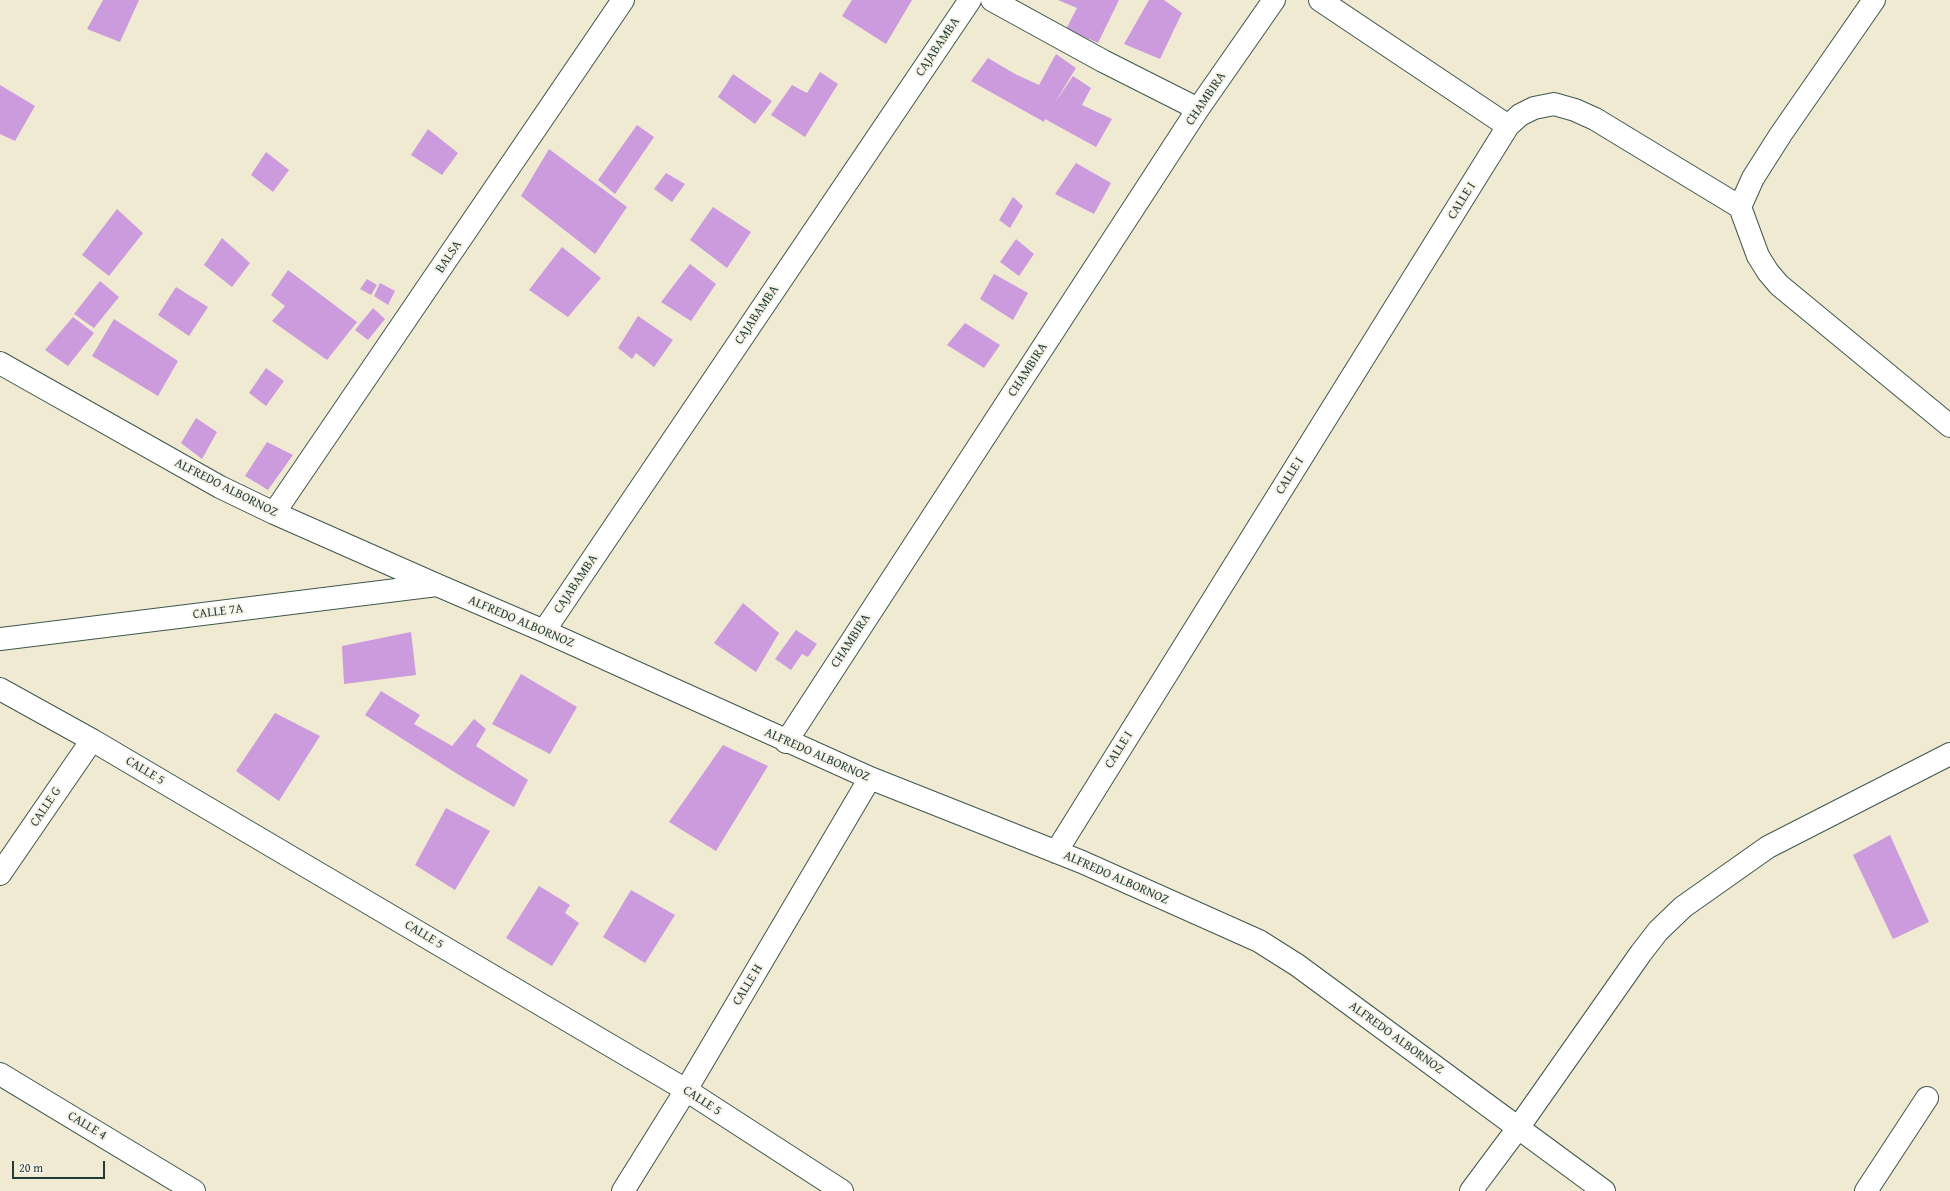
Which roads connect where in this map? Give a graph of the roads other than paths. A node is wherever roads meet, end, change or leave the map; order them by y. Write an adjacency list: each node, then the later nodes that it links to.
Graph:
1 (623, 0): 12 (street, BALSA)
2 (970, 0): 14 (street, CAJABAMBA)
3 (992, 0): 7 (street)
4 (1274, 0): 7 (street, CHAMBIRA)
5 (1320, 0): 8 (street)
6 (1874, 0): 9 (street)
7 (1198, 109): 18 (street, CHAMBIRA)
8 (1508, 126): 9 (street, CALLE I); 21 (street, CALLE I)
9 (1740, 207): 11 (street)
10 (0, 363): 12 (street, ALFREDO ALBORNOZ)
11 (1950, 426)
12 (274, 513): 13 (street, ALFREDO ALBORNOZ)
13 (437, 585): 14 (street, ALFREDO ALBORNOZ); 15 (street, CALLE 7A)
14 (544, 631): 18 (street, ALFREDO ALBORNOZ)
15 (0, 639)
16 (0, 689): 17 (street, CALLE 5)
17 (92, 740): 22 (street, CALLE G); 24 (street, CALLE 5)
18 (786, 742): 20 (street, ALFREDO ALBORNOZ)
19 (1950, 754): 26 (street)
20 (870, 778): 21 (street, ALFREDO ALBORNOZ); 24 (street, CALLE H)
21 (1056, 852): 26 (street, ALFREDO ALBORNOZ)
22 (0, 874)
23 (0, 1074): 27 (street, CALLE 4)
24 (686, 1090): 28 (street, CALLE H); 29 (street, CALLE 5)
25 (1927, 1098): 32 (street)
26 (1518, 1128): 30 (street); 31 (street, ALFREDO ALBORNOZ)
27 (194, 1191)
28 (624, 1191)
29 (842, 1191)
30 (1471, 1191)
31 (1604, 1191)
32 (1866, 1191)

